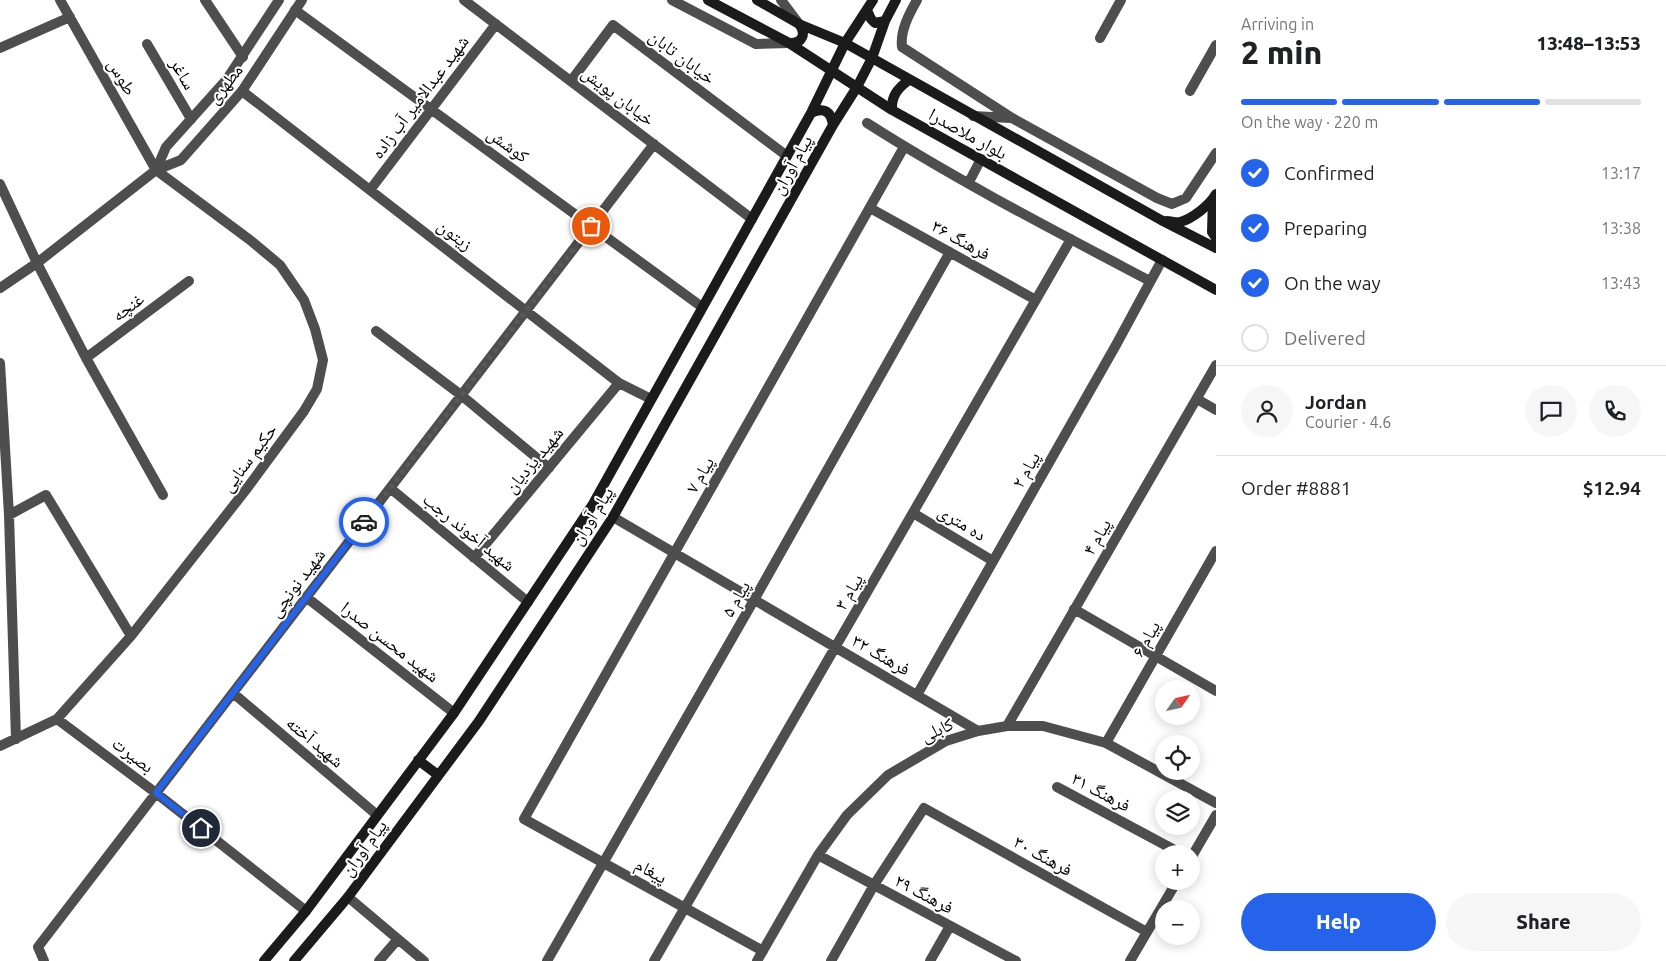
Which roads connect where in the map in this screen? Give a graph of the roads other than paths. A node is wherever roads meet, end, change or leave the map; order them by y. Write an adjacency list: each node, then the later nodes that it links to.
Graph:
1 (60, 0): 16 (street, طوس)
2 (205, 0): 26 (street)
3 (279, 0): 26 (street, مطهری)
4 (302, 0): 14 (street, مطهری)
5 (464, 0): 18 (street, خیابان پویش)
6 (672, 0): 21 (street)
7 (708, 0): 21 (main road, بلوار ملاصدرا)
8 (757, 0): 19 (main road, بلوار ملاصدرا)
9 (781, 0): 19 (street)
10 (873, 0): 15 (main road, پیام آوران)
11 (896, 0): 17 (main road, پیام آوران)
12 (917, 0): 38 (street)
13 (1121, 0): 20 (street)
14 (295, 10): 32 (street, مطهری); 34 (street, کوشش)
15 (867, 10): 17 (main road); 22 (main road, پیام آوران)
16 (70, 17): 25 (street); 47 (street, طوس)
17 (885, 21): 27 (main road, پیام آوران)
18 (496, 24): 30 (street, خیابان پویش); 34 (street, شهید عبدالامیر آب زاده)
19 (799, 24): 21 (main road); 22 (main road, بلوار ملاصدرا)
20 (1100, 38)
21 (789, 43): 28 (main road, بلوار ملاصدرا)
22 (845, 43): 27 (main road, بلوار ملاصدرا); 28 (main road, پیام آوران)
23 (147, 44): 39 (street, ساغر)
24 (1216, 45): 33 (street)
25 (0, 48)
26 (243, 56): 39 (street, مطهری)
27 (872, 58): 29 (main road, بلوار ملاصدرا); 31 (main road, پیام آوران)
28 (830, 71): 31 (main road, بلوار ملاصدرا); 36 (main road, پیام آوران)
29 (909, 80): 35 (main road); 37 (main road, بلوار ملاصدرا)
30 (571, 81): 42 (street, خیابان پویش); 45 (street, خیابان تابان)
31 (857, 87): 35 (main road, بلوار ملاصدرا); 41 (main road, پیام آوران)
32 (242, 91): 47 (street, مطهری); 50 (street, زیتون)
33 (1190, 91)
34 (431, 110): 50 (street, شهید عبدالامیر آب زاده); 55 (street, کوشش)
35 (892, 110): 46 (main road, بلوار ملاصدرا)
36 (811, 113): 41 (main road); 45 (main road, پیام آوران)
37 (973, 116): 38 (street); 54 (main road, بلوار ملاصدرا)
38 (1012, 118): 44 (street)
39 (191, 120): 47 (street, مطهری)
40 (867, 123): 43 (street)
41 (833, 125): 83 (main road, پیام آوران)
42 (654, 144): 53 (street, خیابان پویش); 55 (street, شهید نونچی)
43 (904, 146): 48 (street); 52 (street, پیام ۷)
44 (1216, 153)
45 (787, 156): 53 (main road, پیام آوران)
46 (981, 159): 48 (street); 60 (main road, بلوار ملاصدرا)
47 (156, 170): 61 (street, مطهری); 92 (street, حکیم سنایی)
48 (969, 182): 57 (street)
49 (0, 184): 61 (street)
50 (370, 190): 68 (street, زیتون)
51 (1215, 197): 54 (main road); 56 (main road)
52 (870, 208): 59 (street, فرهنگ ۳۶); 85 (street, پیام ۷)
53 (752, 218): 67 (main road, پیام آوران)
54 (1161, 220): 58 (main road, بلوار ملاصدرا)
55 (591, 226): 67 (street, کوشش); 68 (street, شهید نونچی)
56 (1216, 238)
57 (1070, 239): 63 (street); 66 (street, پیام ۳)
58 (1216, 248)
59 (950, 252): 66 (street, فرهنگ ۳۶); 89 (street, پیام ۵)
60 (1162, 260): 63 (street, پیام ۲); 65 (main road, بلوار ملاصدرا)
61 (37, 263): 64 (street, مطهری); 70 (street)
62 (189, 281): 70 (street, غنچه)
63 (1150, 281): 87 (street, پیام ۲)
64 (0, 288)
65 (1216, 290)
66 (1036, 300): 81 (street, پیام ۳)
67 (702, 307): 75 (main road, پیام آوران)
68 (526, 310): 73 (street, زیتون); 74 (street, شهید نونچی)
69 (376, 331): 74 (street)
70 (86, 358): 80 (street)
71 (0, 363): 82 (street)
72 (1216, 365): 76 (street, پیام ۴)
73 (620, 383): 75 (street, زیتون); 78 (street, شهید یزدیان)
74 (461, 396): 78 (street); 79 (street, شهید نونچی)
75 (651, 399): 90 (main road, پیام آوران)
76 (1197, 399): 77 (street); 91 (street, پیام ۴)
77 (1216, 410)
78 (549, 468): 86 (street, شهید یزدیان)
79 (390, 488): 86 (street, شهید آخوند رجب); 88 (street, شهید نونچی)
80 (163, 495)
81 (914, 512): 87 (street, ده متری); 93 (street, پیام ۳)
82 (8, 515): 92 (street); 102 (street)
83 (613, 517): 85 (street, فرهنگ ۳۲); 106 (main road, پیام آوران)
84 (1216, 551): 94 (street, پیام ۶)
85 (675, 553): 89 (street, فرهنگ ۳۲); 112 (street, پیام ۷)
86 (474, 558): 90 (street, شهید آخوند رجب)
87 (994, 561): 97 (street, پیام ۲)
88 (306, 597): 96 (street, شهید نونچی); 98 (street, شهید محسن صدرا)
89 (754, 600): 93 (street, فرهنگ ۳۲); 116 (street, پیام ۵)
90 (528, 602): 98 (main road, پیام آوران)
91 (1074, 609): 94 (street); 100 (street, پیام ۴)
92 (131, 636): 99 (street, حکیم سنایی)
93 (836, 648): 97 (street, فرهنگ ۳۲); 120 (street, پیام ۳)
94 (1155, 656): 95 (street); 103 (street, پیام ۶)
95 (1216, 691)
96 (233, 693): 108 (street, شهید نونچی); 110 (street, شهید آخته)
97 (917, 695): 101 (street, فرهنگ ۳۲)
98 (454, 713): 105 (main road, پیام آوران)
99 (57, 720): 102 (street, حکیم سنایی); 108 (street, بصیرت)
100 (1008, 726): 101 (street, کابلی); 103 (street, کابلی)
101 (978, 731): 115 (street, کابلی)
102 (16, 739): 104 (street, حکیم سنایی)
103 (1106, 743): 109 (street, کابلی)
104 (0, 746)
105 (418, 760): 106 (main road); 110 (main road, پیام آوران)
106 (438, 775): 119 (main road, پیام آوران)
107 (1057, 787): 113 (street, فرهنگ ۳۱)
108 (156, 793): 121 (street, بصیرت); 126 (street, شهید نونچی)
109 (1216, 803)
110 (377, 815): 121 (main road, پیام آوران)
111 (1216, 815): 114 (street)
112 (524, 819): 116 (street, پیغام)
113 (1165, 845)
114 (1199, 845)
115 (818, 855): 117 (street, فرهنگ ۲۹); 125 (street, کابلی)
116 (603, 863): 120 (street, پیغام); 131 (street, پیام ۵)
117 (874, 885): 122 (street, فرهنگ ۲۹); 123 (street, فرهنگ ۳۰); 134 (street)
118 (1173, 890): 123 (street)
119 (348, 897): 124 (street); 128 (main road, پیام آوران)
120 (685, 908): 125 (street, پیغام); 132 (street, پیام ۳)
121 (306, 911): 127 (main road, پیام آوران)
122 (950, 926): 135 (street); 136 (street, فرهنگ ۲۹)
123 (1147, 932): 137 (street)
124 (398, 939): 129 (street); 130 (street)
125 (763, 951): 133 (street, کابلی)
126 (44, 961)
127 (264, 961)
128 (294, 961)
129 (379, 961)
130 (424, 961)
131 (547, 961)
132 (654, 961)
133 (757, 961)
134 (831, 961)
135 (930, 961)
136 (1016, 961)
137 (1130, 961)

